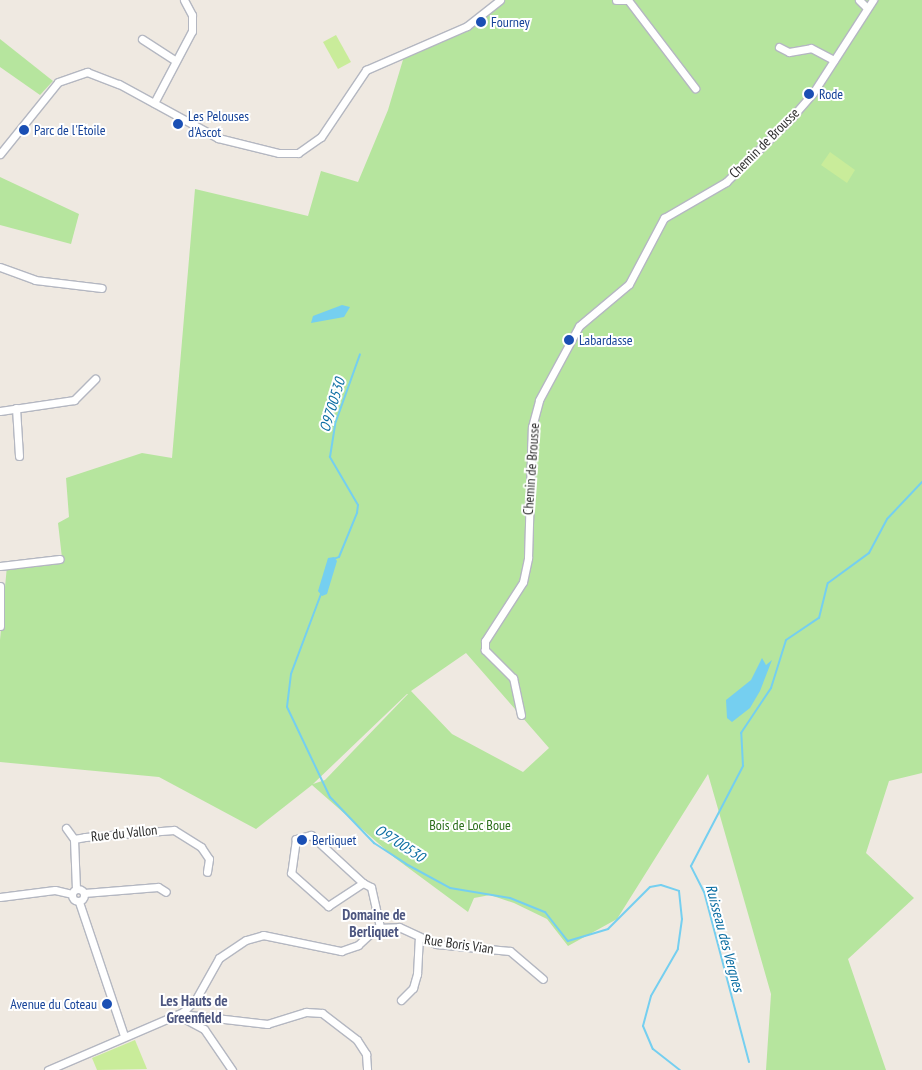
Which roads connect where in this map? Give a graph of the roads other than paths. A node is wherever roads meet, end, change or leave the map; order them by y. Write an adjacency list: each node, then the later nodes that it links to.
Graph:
1 (184, 0): 11 (street)
2 (616, 0): 3 (street)
3 (628, 0): 12 (street)
4 (859, 0): 7 (street)
5 (873, 0): 7 (street, Chemin de Brousse)
6 (498, 1): 13 (street)
7 (868, 8): 10 (street, Chemin de Brousse)
8 (142, 39): 11 (street)
9 (779, 47): 10 (street)
10 (834, 60): 25 (street, Chemin de Brousse)
11 (176, 61): 13 (street)
12 (694, 84)
13 (154, 103): 14 (street)
14 (0, 154)
15 (0, 267): 16 (street)
16 (102, 288)
17 (95, 379): 18 (street)
18 (16, 408): 19 (street); 20 (street)
19 (0, 411)
20 (19, 456)
21 (60, 559): 22 (street)
22 (0, 566)
23 (0, 586): 24 (street)
24 (0, 626)
25 (521, 715)
26 (66, 828): 27 (street, Rue du Vallon)
27 (74, 839): 28 (street, Rue du Vallon); 30 (street, Rue du Vallon)
28 (207, 872)
29 (363, 883): 29 (street); 35 (street)
30 (74, 892): 32 (street); 33 (street); 34 (street)
31 (166, 892): 32 (street)
32 (84, 893): 34 (street)
33 (0, 897)
34 (79, 902): 40 (street)
35 (380, 927): 36 (street, Rue Boris Vian); 39 (street)
36 (419, 940): 37 (street, Rue Boris Vian); 38 (street)
37 (542, 979)
38 (400, 1000)
39 (176, 1015): 40 (street); 42 (street); 43 (street)
40 (124, 1036): 41 (street)
41 (48, 1070)
42 (232, 1070)
43 (367, 1070)

